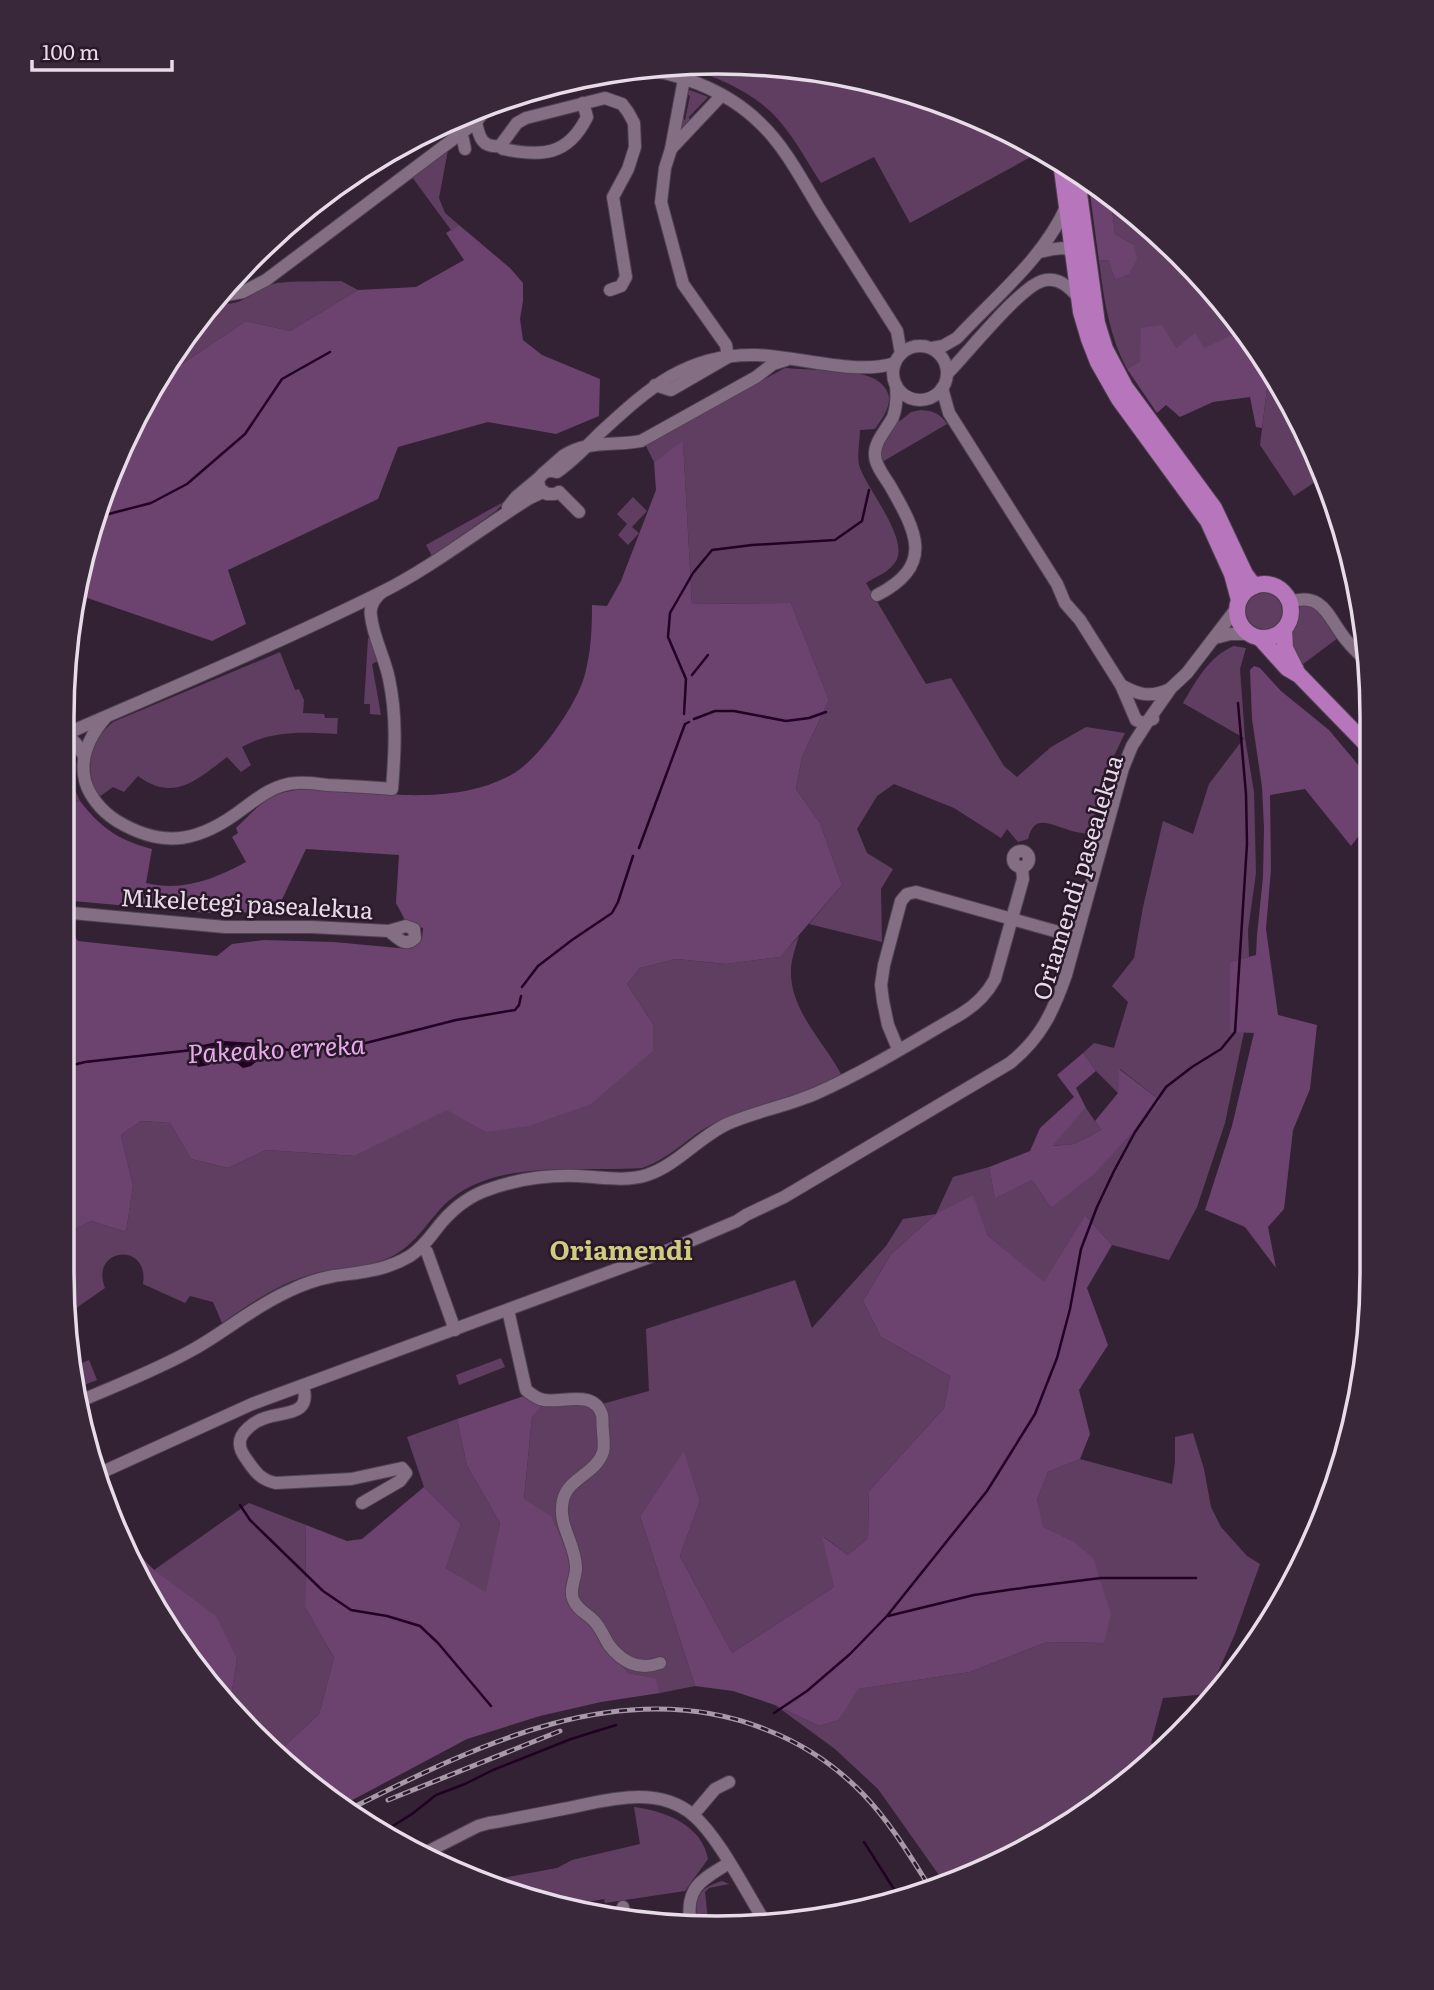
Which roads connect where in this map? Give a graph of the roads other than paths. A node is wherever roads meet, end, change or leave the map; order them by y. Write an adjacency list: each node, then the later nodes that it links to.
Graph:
1 (671, 75): 2 (street)
2 (684, 79): 3 (street); 11 (street)
3 (722, 95): 11 (street); 20 (street)
4 (583, 103): 9 (street); 9 (street); 17 (street)
5 (482, 118): 9 (street)
6 (472, 122): 8 (street)
7 (458, 128): 8 (street)
8 (460, 133): 10 (street); 18 (street)
9 (500, 146)
10 (465, 149)
11 (671, 149): 22 (street)
12 (1063, 174): 14 (main road)
13 (1077, 183): 19 (main road)
14 (1067, 205): 15 (main road); 16 (street)
15 (1073, 250): 16 (street); 19 (main road)
16 (1040, 252): 21 (street)
17 (610, 290)
18 (232, 294)
19 (1086, 299): 26 (street); 36 (main road); 40 (main road)
20 (897, 331): 21 (street); 23 (street)
21 (927, 347): 23 (street); 26 (street)
22 (728, 357): 24 (street); 32 (street)
23 (898, 358): 25 (street); 27 (street)
24 (790, 359): 25 (street); 32 (street)
25 (871, 368): 27 (street)
26 (947, 374): 28 (street)
27 (895, 382): 29 (street); 31 (street)
28 (943, 388): 29 (street); 30 (street)
29 (920, 399): 30 (street); 31 (street)
30 (949, 413): 47 (street)
31 (893, 416): 38 (street)
32 (587, 447): 33 (street); 33 (street)
33 (553, 479): 34 (street); 35 (street); 35 (street)
34 (579, 512)
35 (501, 516): 37 (street)
36 (1254, 586): 39 (main road); 40 (main road)
37 (382, 592): 51 (street); 59 (street)
38 (877, 595)
39 (1289, 602): 41 (main road); 44 (street)
40 (1238, 605): 42 (main road); 43 (street, Oriamendi pasealekua)
41 (1284, 629): 42 (main road); 46 (main road)
42 (1255, 636): 43 (street); 46 (main road)
43 (1215, 638): 45 (street, Oriamendi pasealekua)
44 (1357, 652)
45 (1187, 673): 48 (street, Oriamendi pasealekua); 49 (street, Oriamendi pasealekua)
46 (1299, 675): 52 (main road)
47 (1121, 685): 48 (street); 50 (street)
48 (1171, 688): 53 (street, Oriamendi pasealekua)
49 (1166, 708): 53 (street); 62 (street, Oriamendi pasealekua)
50 (1130, 709): 53 (street); 58 (street)
51 (106, 716): 54 (street); 59 (street)
52 (1340, 719): 55 (main road); 57 (main road)
53 (1148, 720): 58 (street, Oriamendi pasealekua)
54 (74, 731)
55 (1360, 738)
56 (74, 741): 59 (street)
57 (1360, 745)
58 (1132, 746): 65 (street, Oriamendi pasealekua)
59 (84, 756)
60 (1022, 867): 63 (street)
61 (74, 913): 64 (street, Mikeletegi pasealekua)
62 (1089, 917): 65 (street); 66 (street, Oriamendi pasealekua)
63 (1011, 919): 65 (street); 67 (street); 67 (street)
64 (389, 931)
65 (1076, 937): 66 (street); 68 (street, Oriamendi pasealekua)
66 (1071, 981): 68 (street, Oriamendi pasealekua)
67 (898, 1049): 69 (street)
68 (737, 1221): 70 (street, Oriamendi pasealekua)
69 (422, 1247): 71 (street); 73 (street)
70 (508, 1310): 71 (street, Oriamendi pasealekua); 76 (street)
71 (455, 1329): 72 (street, Oriamendi pasealekua)
72 (303, 1385): 74 (street, Oriamendi pasealekua); 75 (street)
73 (86, 1399)
74 (105, 1471)
75 (362, 1503)
76 (660, 1663)
77 (729, 1782): 78 (street)
78 (692, 1815): 79 (street); 80 (street)
79 (431, 1850)
80 (729, 1863): 81 (street); 82 (street)
81 (690, 1915)
82 (761, 1915)

